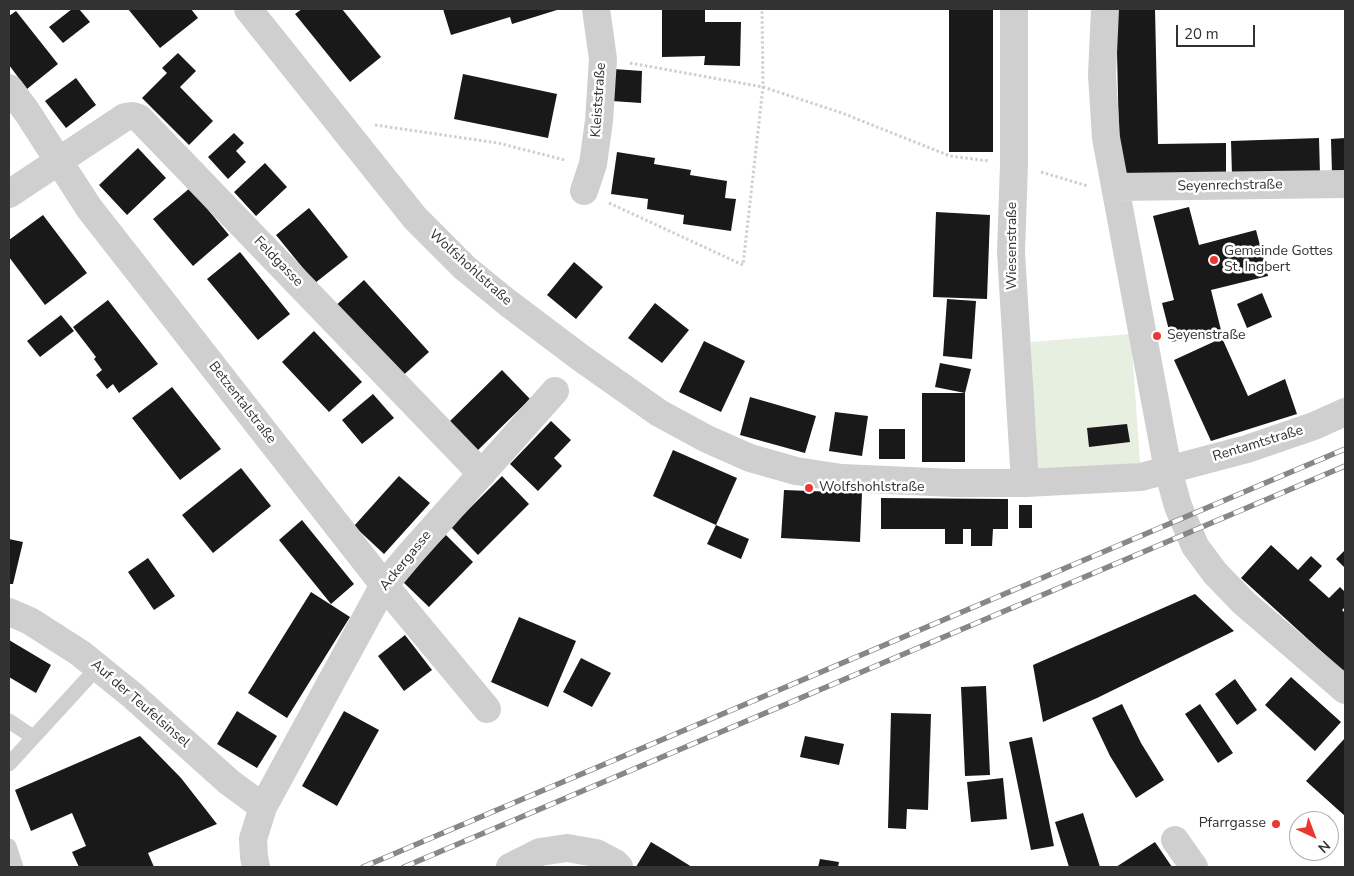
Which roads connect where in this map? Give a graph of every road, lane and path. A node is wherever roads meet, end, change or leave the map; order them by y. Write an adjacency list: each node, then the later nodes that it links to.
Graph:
1 (248, 9): 9 (street, Wolfshohlstraße)
2 (596, 9): 6 (street, Kleiststraße)
3 (762, 9): 7 (path)
4 (1014, 9): 11 (street, Wiesenstraße)
5 (1105, 9): 13 (street)
6 (603, 59): 7 (path); 14 (street, Kleiststraße)
7 (763, 87): 11 (path); 14 (path)
8 (9, 88): 10 (street, Betzentalstraße)
9 (335, 119): 14 (path); 20 (street, Wolfshohlstraße)
10 (59, 162): 15 (street, Feldgasse); 19 (street, Feldgasse); 21 (street, Betzentalstraße)
11 (1014, 164): 13 (path); 20 (street, Wiesenstraße)
12 (1345, 184): 13 (street, Seyenrechstraße)
13 (1116, 187): 18 (street)
14 (584, 191)
15 (9, 194)
16 (555, 391): 19 (street, Ackergasse)
17 (1345, 412): 18 (street, Rentamtstraße)
18 (1168, 470): 20 (street, Wolfshohlstraße); 24 (street)
19 (482, 474): 21 (street, Ackergasse)
20 (1025, 483)
21 (384, 584): 25 (street, Betzentalstraße); 29 (street, Ackergasse)
22 (9, 612): 23 (street, Auf der Teufelsinsel)
23 (98, 667): 27 (lane); 29 (street, Auf der Teufelsinsel)
24 (1345, 690)
25 (486, 709)
26 (9, 721): 27 (lane)
27 (34, 737): 28 (lane)
28 (9, 764)
29 (263, 807): 33 (street, Ackergasse)
30 (1175, 840): 36 (street)
31 (9, 846): 32 (lane)
32 (16, 867)
33 (256, 867)
34 (510, 867): 35 (street)
35 (619, 867)
36 (1194, 867)

